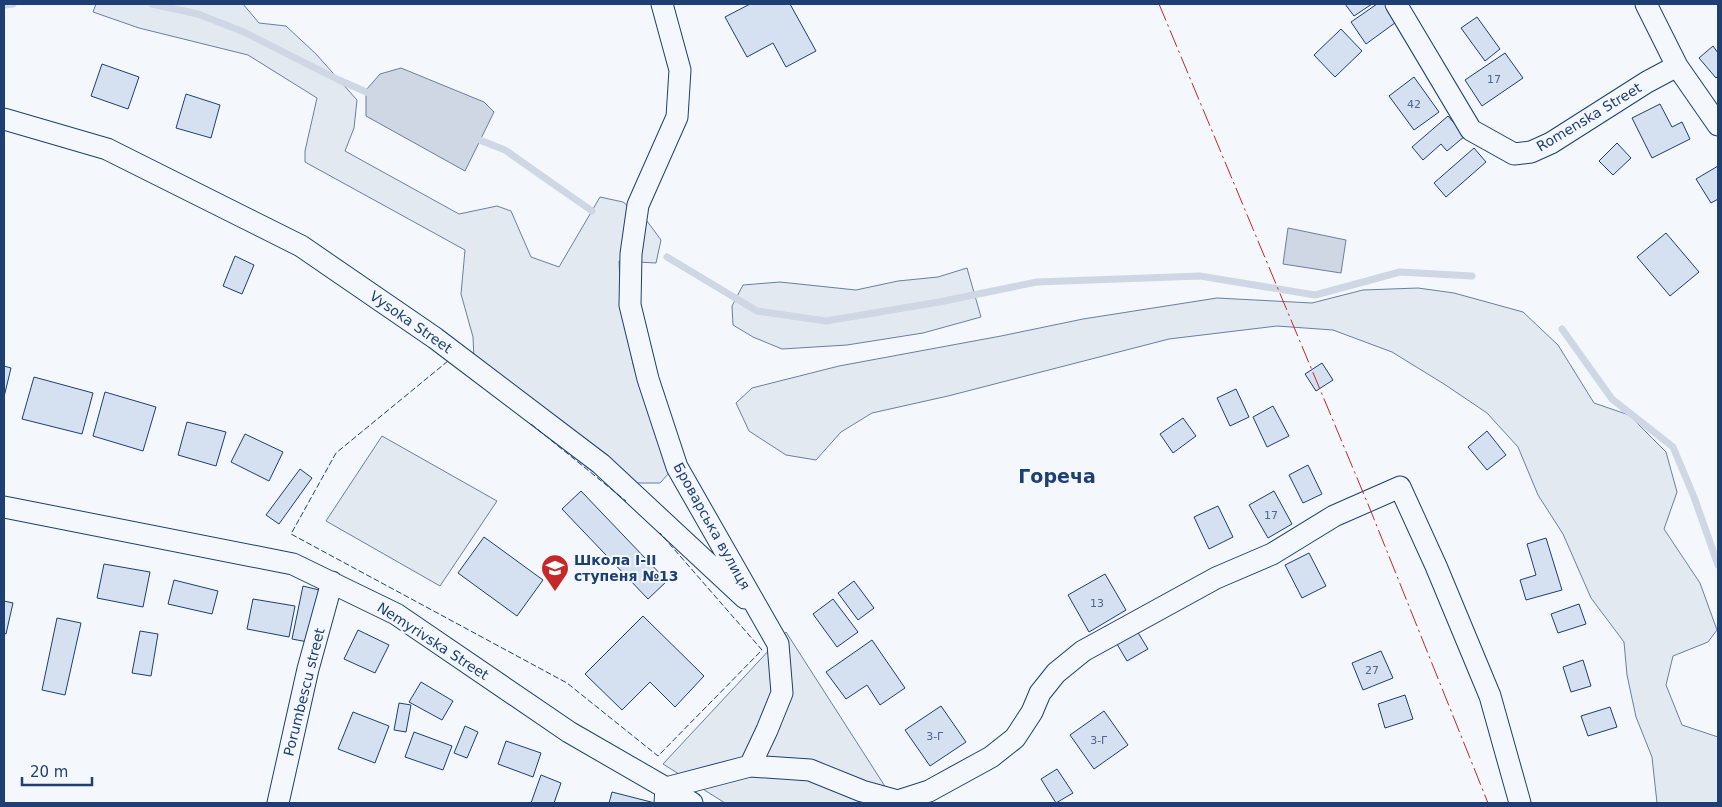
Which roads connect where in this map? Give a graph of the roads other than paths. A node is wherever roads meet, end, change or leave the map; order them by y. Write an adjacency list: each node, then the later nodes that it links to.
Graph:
1 (662, 4): 9 (street, Броварська вулиця)
2 (1396, 4): 4 (street, Romenska Street)
3 (1646, 4): 4 (street)
4 (1677, 66): 6 (street)
5 (4, 119): 9 (street, Vysoka Street)
6 (1718, 125)
7 (4, 507): 8 (street, Nemyrivska Street)
8 (332, 582): 11 (street, Nemyrivska Street); 12 (street, Porumbescu street)
9 (762, 614): 10 (street, Броварська вулиця)
10 (750, 766): 11 (street); 14 (street)
11 (665, 796): 13 (street, Nemyrivska Street)
12 (278, 803)
13 (692, 803)
14 (1520, 803)

